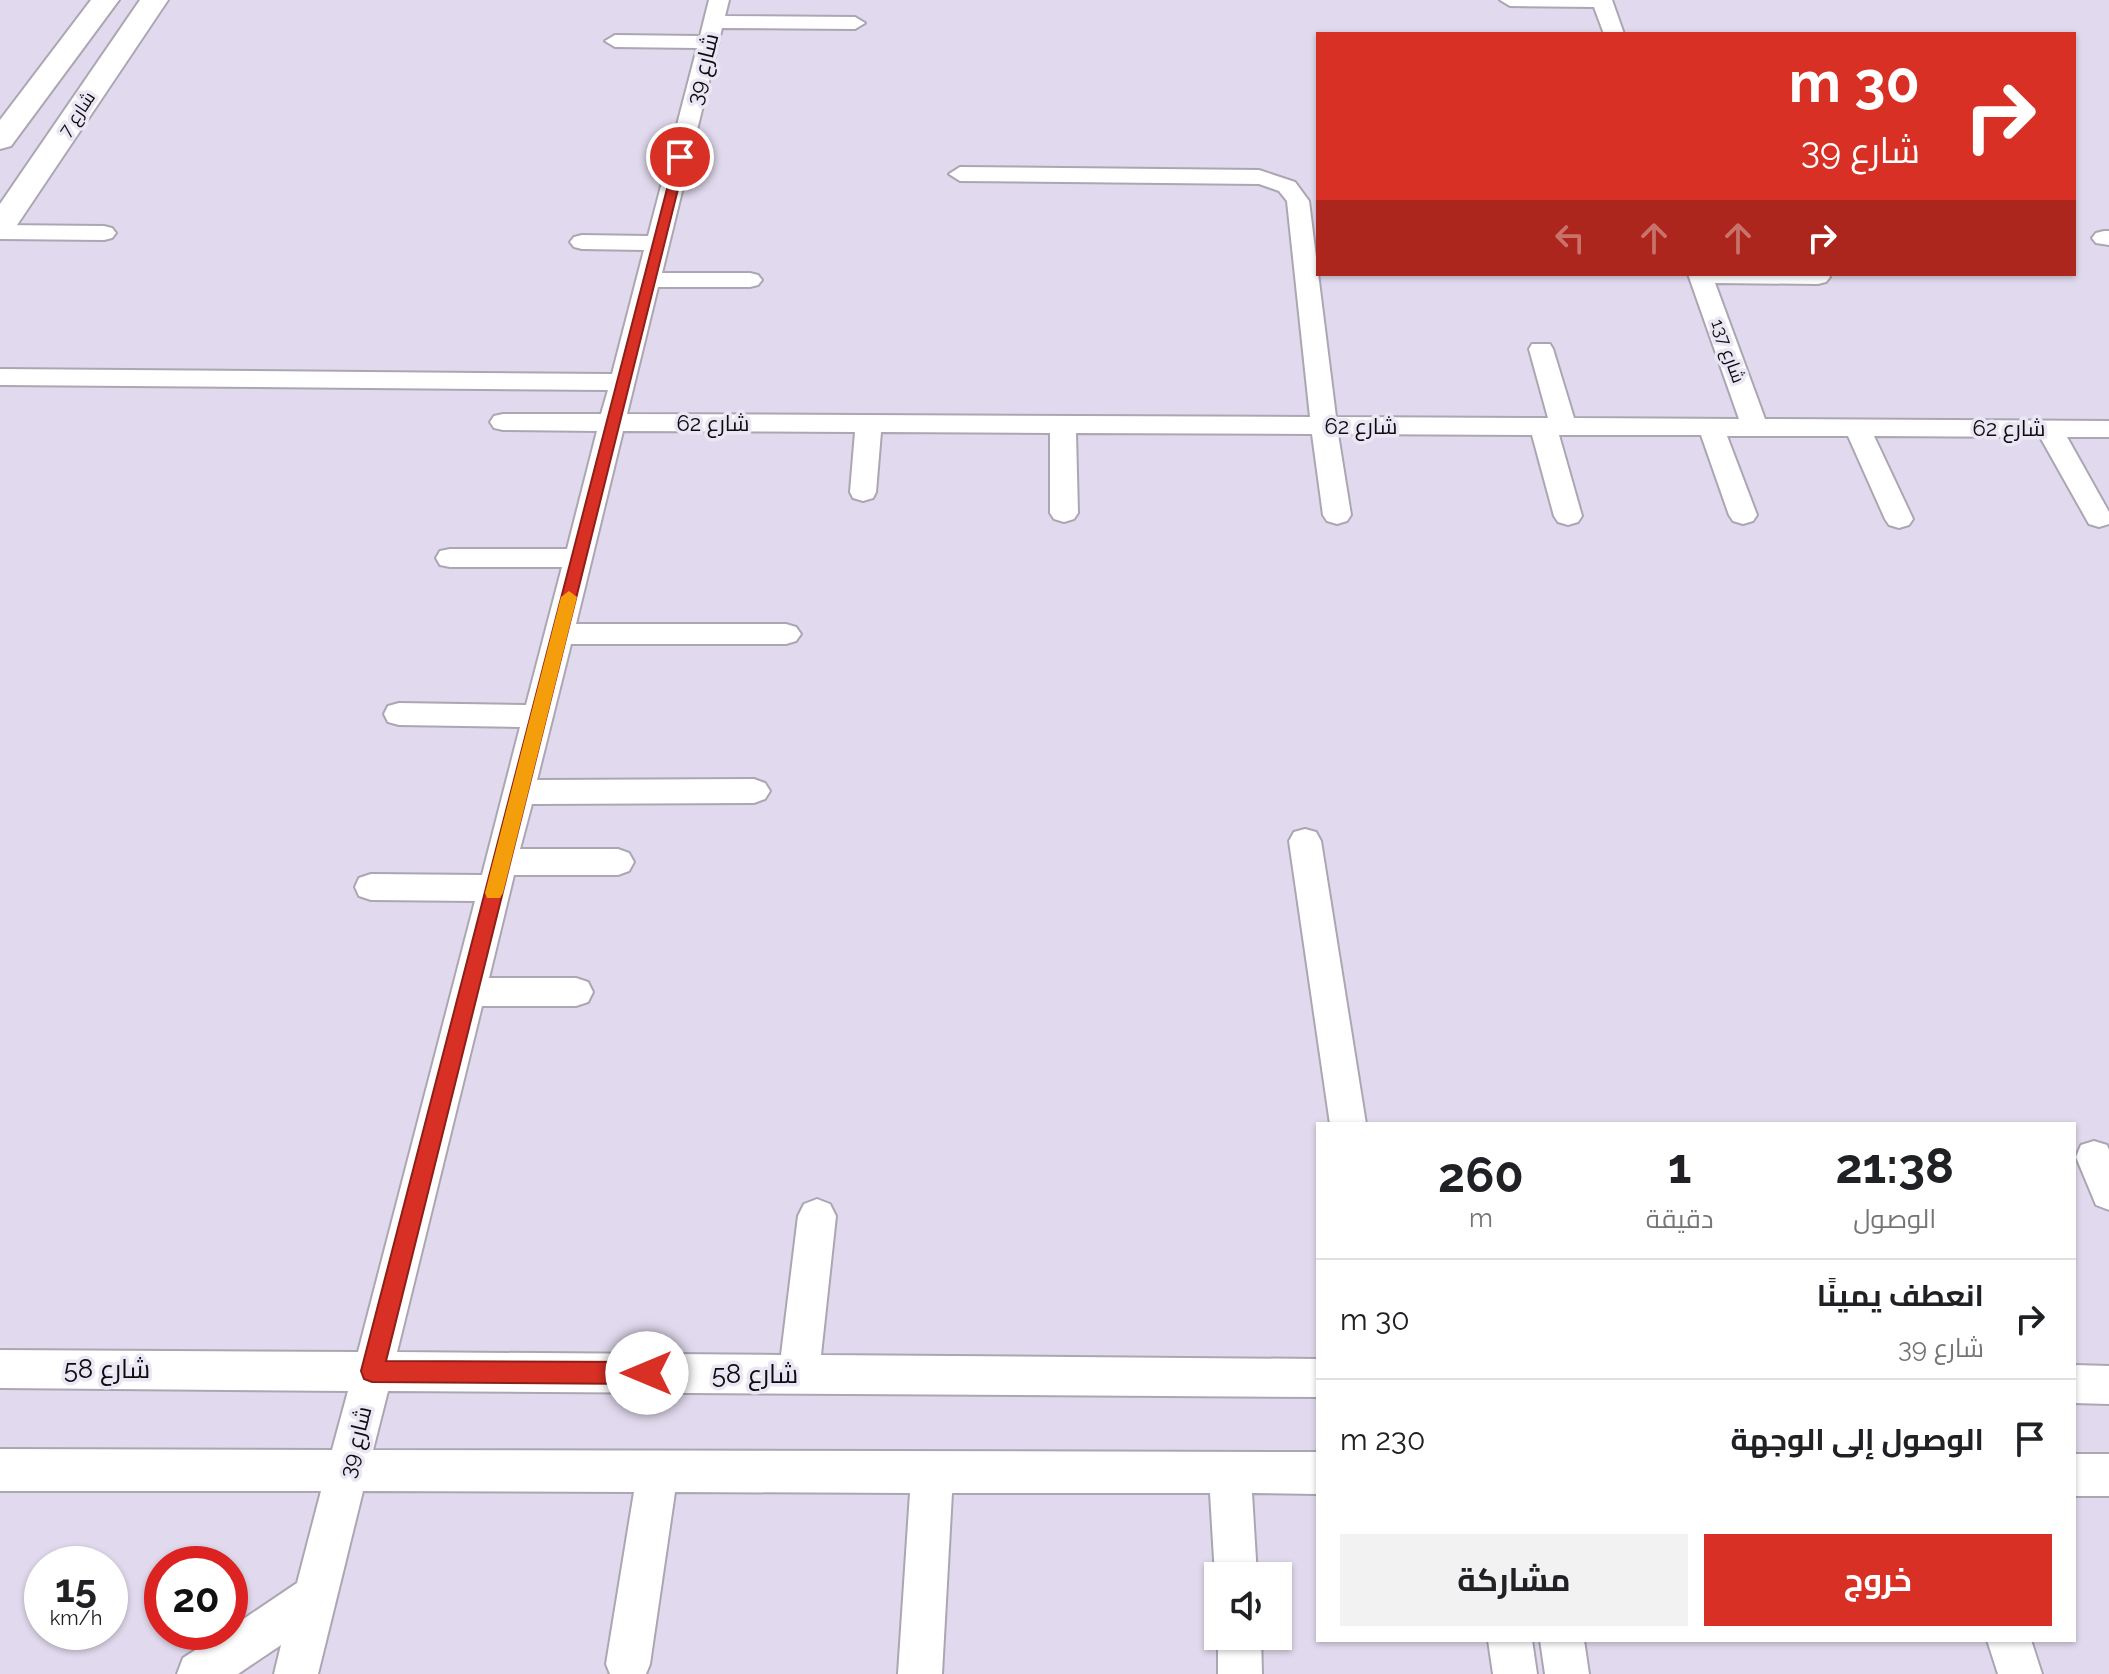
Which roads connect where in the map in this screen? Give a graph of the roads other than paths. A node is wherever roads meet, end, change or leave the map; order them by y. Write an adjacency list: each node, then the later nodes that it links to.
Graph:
1 (105, 0): 9 (street)
2 (154, 0): 11 (street, شارع 7)
3 (1510, 0): 4 (lane)
4 (1602, 0): 7 (lane)
5 (714, 21): 6 (lane); 8 (lane); 14 (lane, شارع 39)
6 (855, 23)
7 (1613, 32)
8 (615, 41)
9 (0, 140)
10 (960, 174): 27 (lane)
11 (0, 230): 12 (lane)
12 (104, 233)
13 (582, 242): 14 (lane)
14 (658, 243): 18 (lane, شارع 39)
15 (1701, 276): 30 (lane, شارع 137)
16 (1760, 276): 17 (lane)
17 (1818, 277)
18 (649, 280): 19 (lane); 22 (lane, شارع 39)
19 (750, 280)
20 (1541, 349): 28 (lane)
21 (0, 377): 22 (lane)
22 (623, 382): 24 (lane, شارع 39)
23 (503, 422): 24 (lane, شارع 62)
24 (613, 422): 25 (lane, شارع 62); 42 (lane, شارع 39)
25 (869, 423): 26 (lane, شارع 62); 34 (lane)
26 (1063, 424): 27 (lane, شارع 62); 35 (lane)
27 (1324, 426): 28 (lane, شارع 62); 36 (lane)
28 (1553, 426): 29 (lane, شارع 62); 38 (lane)
29 (1711, 427): 30 (lane, شارع 62); 37 (lane)
30 (1755, 427): 31 (lane, شارع 62)
31 (1864, 428): 32 (lane, شارع 62); 39 (lane)
32 (2049, 429): 33 (lane, شارع 62); 40 (lane)
33 (2109, 429)
34 (863, 492)
35 (1064, 513)
36 (1337, 515)
37 (1743, 515)
38 (1568, 516)
39 (1905, 518)
40 (2099, 518)
41 (450, 558): 42 (lane)
42 (578, 558): 43 (lane, شارع 39)
43 (559, 634): 44 (lane); 46 (lane, شارع 39)
44 (786, 634)
45 (399, 714): 46 (lane)
46 (538, 716): 48 (lane, شارع 39)
47 (754, 791): 48 (lane)
48 (519, 792): 51 (lane, شارع 39)
49 (1305, 841): 55 (lane)
50 (618, 862): 51 (lane)
51 (498, 875): 52 (lane); 53 (lane, شارع 39)
52 (371, 887)
53 (469, 992): 54 (lane); 60 (lane, شارع 39)
54 (576, 992)
55 (1348, 1122)
56 (2094, 1157): 57 (lane)
57 (2109, 1193)
58 (817, 1216): 61 (lane)
59 (0, 1369): 60 (lane, شارع 58)
60 (372, 1371): 61 (lane, شارع 58); 66 (lane, شارع 39)
61 (799, 1374): 62 (lane, شارع 58)
62 (1316, 1378)
63 (2076, 1384): 64 (lane)
64 (2109, 1385)
65 (0, 1470): 66 (lane)
66 (347, 1471): 67 (lane); 74 (lane, شارع 39)
67 (658, 1471): 68 (lane); 79 (lane)
68 (932, 1472): 69 (lane); 82 (lane)
69 (1230, 1473): 70 (lane); 73 (lane)
70 (1316, 1473)
71 (2076, 1475): 72 (lane)
72 (2109, 1475)
73 (1235, 1562)
74 (315, 1597): 80 (lane); 81 (lane, شارع 39)
75 (1510, 1642): 84 (lane)
76 (1562, 1642): 85 (lane)
77 (2010, 1642): 86 (lane)
78 (1239, 1650): 83 (lane)
79 (628, 1664)
80 (199, 1674)
81 (296, 1674)
82 (920, 1674)
83 (1240, 1674)
84 (1515, 1674)
85 (1567, 1674)
86 (2020, 1674)

